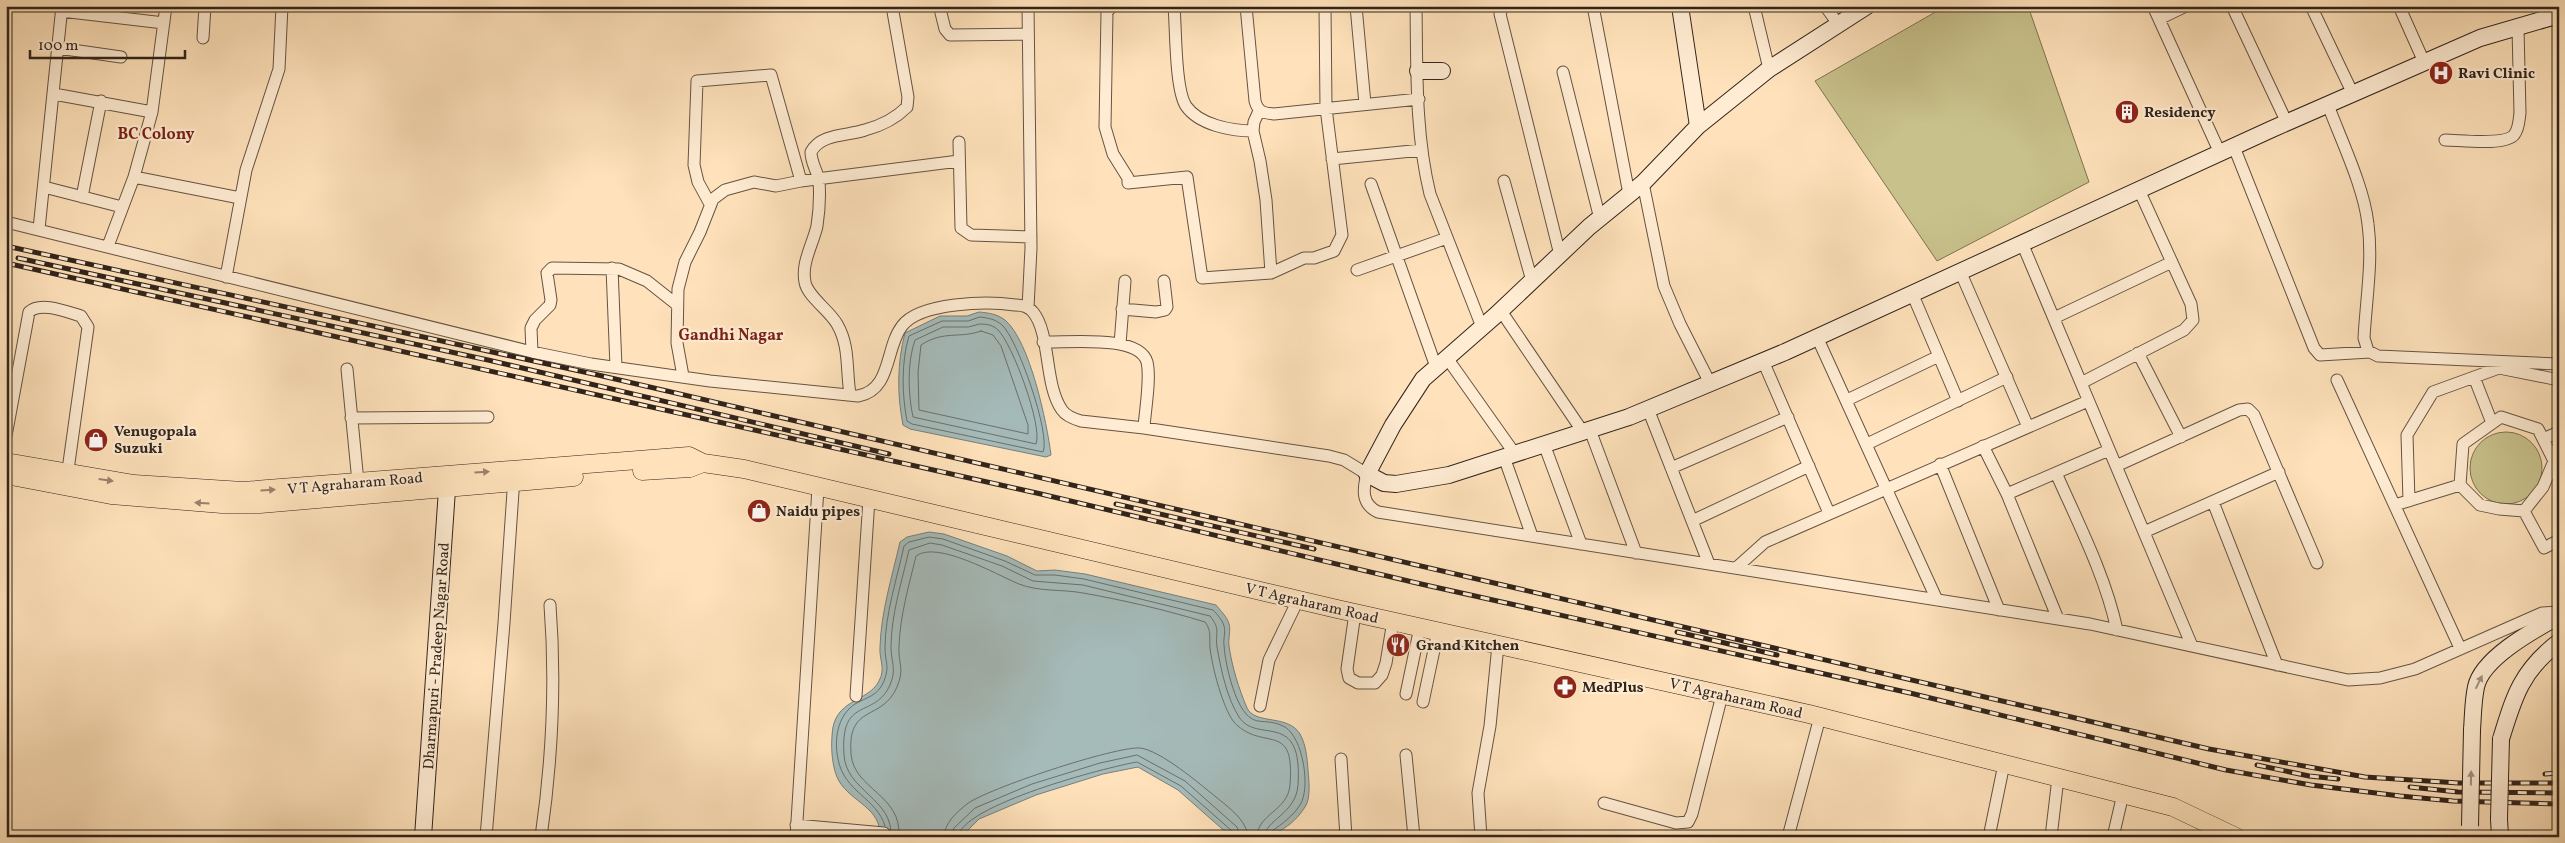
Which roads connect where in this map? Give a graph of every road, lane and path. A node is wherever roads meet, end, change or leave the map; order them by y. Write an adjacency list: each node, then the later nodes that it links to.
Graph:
1 (166, 6): 27 (street)
2 (205, 6): 31 (street)
3 (282, 6): 67 (street)
4 (892, 6): 58 (street)
5 (1028, 6): 30 (street)
6 (1112, 6): 83 (street)
7 (1174, 6): 50 (street)
8 (1246, 6): 46 (street)
9 (1324, 6): 45 (street)
10 (1356, 6): 43 (street)
11 (1416, 6): 36 (street)
12 (1503, 6): 77 (street)
13 (1593, 6): 65 (street)
14 (1680, 6): 49 (street)
15 (1754, 6): 35 (street)
16 (1825, 6): 28 (street)
17 (1867, 6): 28 (street)
18 (2153, 6): 26 (street)
19 (2186, 6): 26 (street)
20 (2232, 6): 48 (street)
21 (2311, 6): 40 (street)
22 (2399, 6): 34 (street)
23 (61, 8): 27 (street); 32 (street)
24 (942, 13): 30 (street)
25 (2559, 15): 29 (street)
26 (2159, 19): 54 (street)
27 (164, 22): 47 (street)
28 (1839, 25): 35 (street)
29 (2518, 28): 34 (street); 51 (street)
30 (1028, 34): 73 (street)
31 (203, 38)
32 (58, 48): 33 (street); 39 (street)
33 (121, 57)
34 (2424, 62): 40 (street)
35 (1769, 69): 49 (street)
36 (1418, 71): 37 (street); 41 (street)
37 (1442, 71)
38 (1563, 72): 70 (street)
39 (54, 94): 42 (street); 63 (street)
40 (2352, 94): 44 (street)
41 (1419, 98): 43 (street); 53 (street)
42 (101, 102): 47 (street); 66 (street)
43 (1365, 104): 45 (street)
44 (2328, 105): 48 (street); 99 (street)
45 (1326, 108): 46 (street); 55 (street)
46 (1259, 111): 50 (street)
47 (152, 112): 57 (street)
48 (2287, 123): 54 (street)
49 (1698, 126): 61 (street)
50 (1253, 131): 83 (street)
51 (2445, 140)
52 (958, 142): 56 (street)
53 (1422, 150): 55 (street); 74 (street)
54 (2227, 150): 64 (street); 99 (street)
55 (1332, 159): 83 (street)
56 (959, 161): 58 (street); 73 (street)
57 (134, 177): 67 (street); 69 (street)
58 (819, 180): 59 (street); 114 (street)
59 (801, 181): 68 (street); 68 (street)
60 (1504, 181): 87 (street)
61 (1643, 183): 65 (street); 112 (street)
62 (1372, 184): 78 (street)
63 (44, 187): 66 (street); 72 (street)
64 (2139, 190): 75 (street); 79 (street)
65 (1630, 194): 70 (street)
66 (82, 197): 69 (street)
67 (240, 198): 84 (street)
68 (710, 204): 89 (street)
69 (122, 207): 76 (street)
70 (1600, 219): 77 (street)
71 (6, 222): 72 (street)
72 (39, 229): 76 (street)
73 (1031, 237): 90 (street)
74 (1447, 238): 78 (street); 94 (street)
75 (2022, 243): 82 (street); 93 (street)
76 (108, 246): 84 (street)
77 (1560, 255): 87 (street)
78 (1396, 256): 81 (street); 103 (street)
79 (2172, 262): 93 (street); 100 (street)
80 (612, 268): 89 (street); 98 (street); 105 (street)
81 (1357, 270)
82 (1960, 271): 88 (street); 108 (street)
83 (1271, 273)
84 (226, 277): 98 (street)
85 (1125, 281): 91 (street)
86 (1164, 281): 91 (street)
87 (1532, 281): 92 (street)
88 (1912, 293): 95 (street); 101 (street)
89 (676, 304): 107 (street)
90 (1028, 308): 96 (street); 114 (street)
91 (1122, 309): 97 (street)
92 (1501, 311): 94 (street); 125 (street)
93 (2054, 318): 113 (street)
94 (1482, 328): 103 (street)
95 (1817, 337): 102 (street); 115 (street)
96 (1043, 342): 97 (street); 124 (street)
97 (1120, 344): 124 (street)
98 (532, 352): 105 (street)
99 (2370, 352): 104 (street)
100 (2138, 353): 113 (street); 128 (street)
101 (1939, 356): 115 (street); 116 (street)
102 (1763, 361): 112 (street); 120 (street)
103 (1442, 362): 134 (street); 143 (street)
104 (2559, 364)
105 (616, 367): 107 (street)
106 (347, 369): 121 (street)
107 (683, 376): 114 (street)
108 (2007, 377): 116 (street); 123 (street)
109 (2474, 377): 111 (street); 122 (street); 153 (street)
110 (2337, 380): 155 (street)
111 (2559, 380)
112 (1710, 383): 118 (street)
113 (2081, 383): 117 (street)
114 (850, 394)
115 (1847, 400): 131 (street)
116 (1958, 400): 131 (street)
117 (2088, 401): 123 (street); 133 (street)
118 (1648, 409): 125 (street); 139 (street)
119 (488, 417): 121 (street)
120 (1788, 417): 137 (street); 139 (street)
121 (351, 418): 146 (street)
122 (2492, 424): 129 (street); 148 (street)
123 (2028, 426): 132 (street)
124 (1144, 428): 143 (street)
125 (1586, 431): 130 (street); 163 (street)
126 (2559, 432): 129 (street)
127 (6, 436): 145 (street)
128 (2181, 437): 138 (street); 140 (street)
129 (2543, 440): 156 (street)
130 (1544, 444): 134 (street); 162 (street)
131 (1867, 444): 149 (street)
132 (1983, 446): 136 (street); 151 (street)
133 (2109, 450): 138 (street); 141 (street)
134 (1510, 455): 143 (street); 160 (street)
135 (6, 462): 145 (main road, V T Agraharam Road)
136 (1940, 464): 149 (street); 170 (street)
137 (1809, 466): 157 (street); 158 (street)
138 (2116, 466): 159 (street)
139 (1671, 468): 158 (street)
140 (2279, 472): 154 (street); 164 (street)
141 (2056, 473): 151 (street); 176 (street)
142 (6, 474): 145 (main road, V T Agraharam Road)
143 (1366, 474): 160 (street)
144 (514, 476): 147 (main road, V T Agraharam Road); 150 (main road, V T Agraharam Road); 199 (street)
145 (66, 480): 146 (main road, V T Agraharam Road, one-way to 146); 147 (main road, V T Agraharam Road, one-way to 145)
146 (358, 482): 147 (main road, V T Agraharam Road)
147 (448, 482): 198 (street, Dharmapuri - Pradeep Nagar Road)
148 (2460, 485): 153 (street); 156 (street)
149 (1887, 487): 157 (street); 168 (street)
150 (818, 488): 152 (main road, V T Agraharam Road); 195 (street)
151 (2007, 494): 173 (street)
152 (869, 499): 167 (main road, V T Agraharam Road); 185 (street)
153 (2409, 500): 155 (street)
154 (2213, 502): 159 (street); 182 (street)
155 (2395, 505): 181 (street)
156 (2524, 511): 161 (street)
157 (1829, 513): 166 (street)
158 (1692, 521): 165 (street)
159 (2144, 532): 180 (street)
160 (1532, 536): 162 (street)
161 (2559, 540)
162 (1582, 544): 163 (street)
163 (1636, 553): 165 (street)
164 (2317, 563)
165 (1709, 564): 166 (street)
166 (1736, 568): 168 (street)
167 (1298, 600): 171 (main road, V T Agraharam Road); 187 (street)
168 (1937, 600): 170 (street)
169 (550, 605): 200 (street)
170 (1999, 610): 173 (street)
171 (1355, 613): 174 (main road, V T Agraharam Road); 174 (street)
172 (2559, 614): 181 (street); 196 (street, one-way to 172, bridge)
173 (2058, 619): 176 (street)
174 (1393, 621): 175 (main road, V T Agraharam Road)
175 (1420, 627): 177 (main road, V T Agraharam Road); 183 (street)
176 (2117, 630): 180 (street)
177 (1438, 631): 179 (main road, V T Agraharam Road); 186 (street)
178 (2559, 642): 211 (street, bridge)
179 (1498, 645): 184 (main road, V T Agraharam Road); 204 (street)
180 (2192, 646): 182 (street)
181 (2460, 648): 182 (street)
182 (2277, 664)
183 (1406, 694)
184 (1722, 695): 188 (main road, V T Agraharam Road); 194 (street)
185 (856, 696)
186 (1423, 702)
187 (1260, 706)
188 (1820, 717): 191 (main road, V T Agraharam Road); 206 (street)
189 (1406, 755): 203 (street)
190 (1341, 759): 202 (street)
191 (2004, 764): 192 (main road, V T Agraharam Road); 207 (street)
192 (2058, 778): 193 (main road, V T Agraharam Road); 208 (street)
193 (2123, 794): 209 (street); 210 (main road, V T Agraharam Road)
194 (1604, 803)
195 (796, 825): 197 (street); 201 (street)
196 (2470, 831)
197 (884, 833)
198 (423, 837)
199 (486, 837)
200 (541, 837)
201 (796, 837)
202 (1346, 837)
203 (1414, 837)
204 (1481, 837): 205 (street)
205 (1540, 837)
206 (1788, 837)
207 (1990, 837)
208 (2051, 837)
209 (2113, 837)
210 (2236, 837)
211 (2500, 837)

